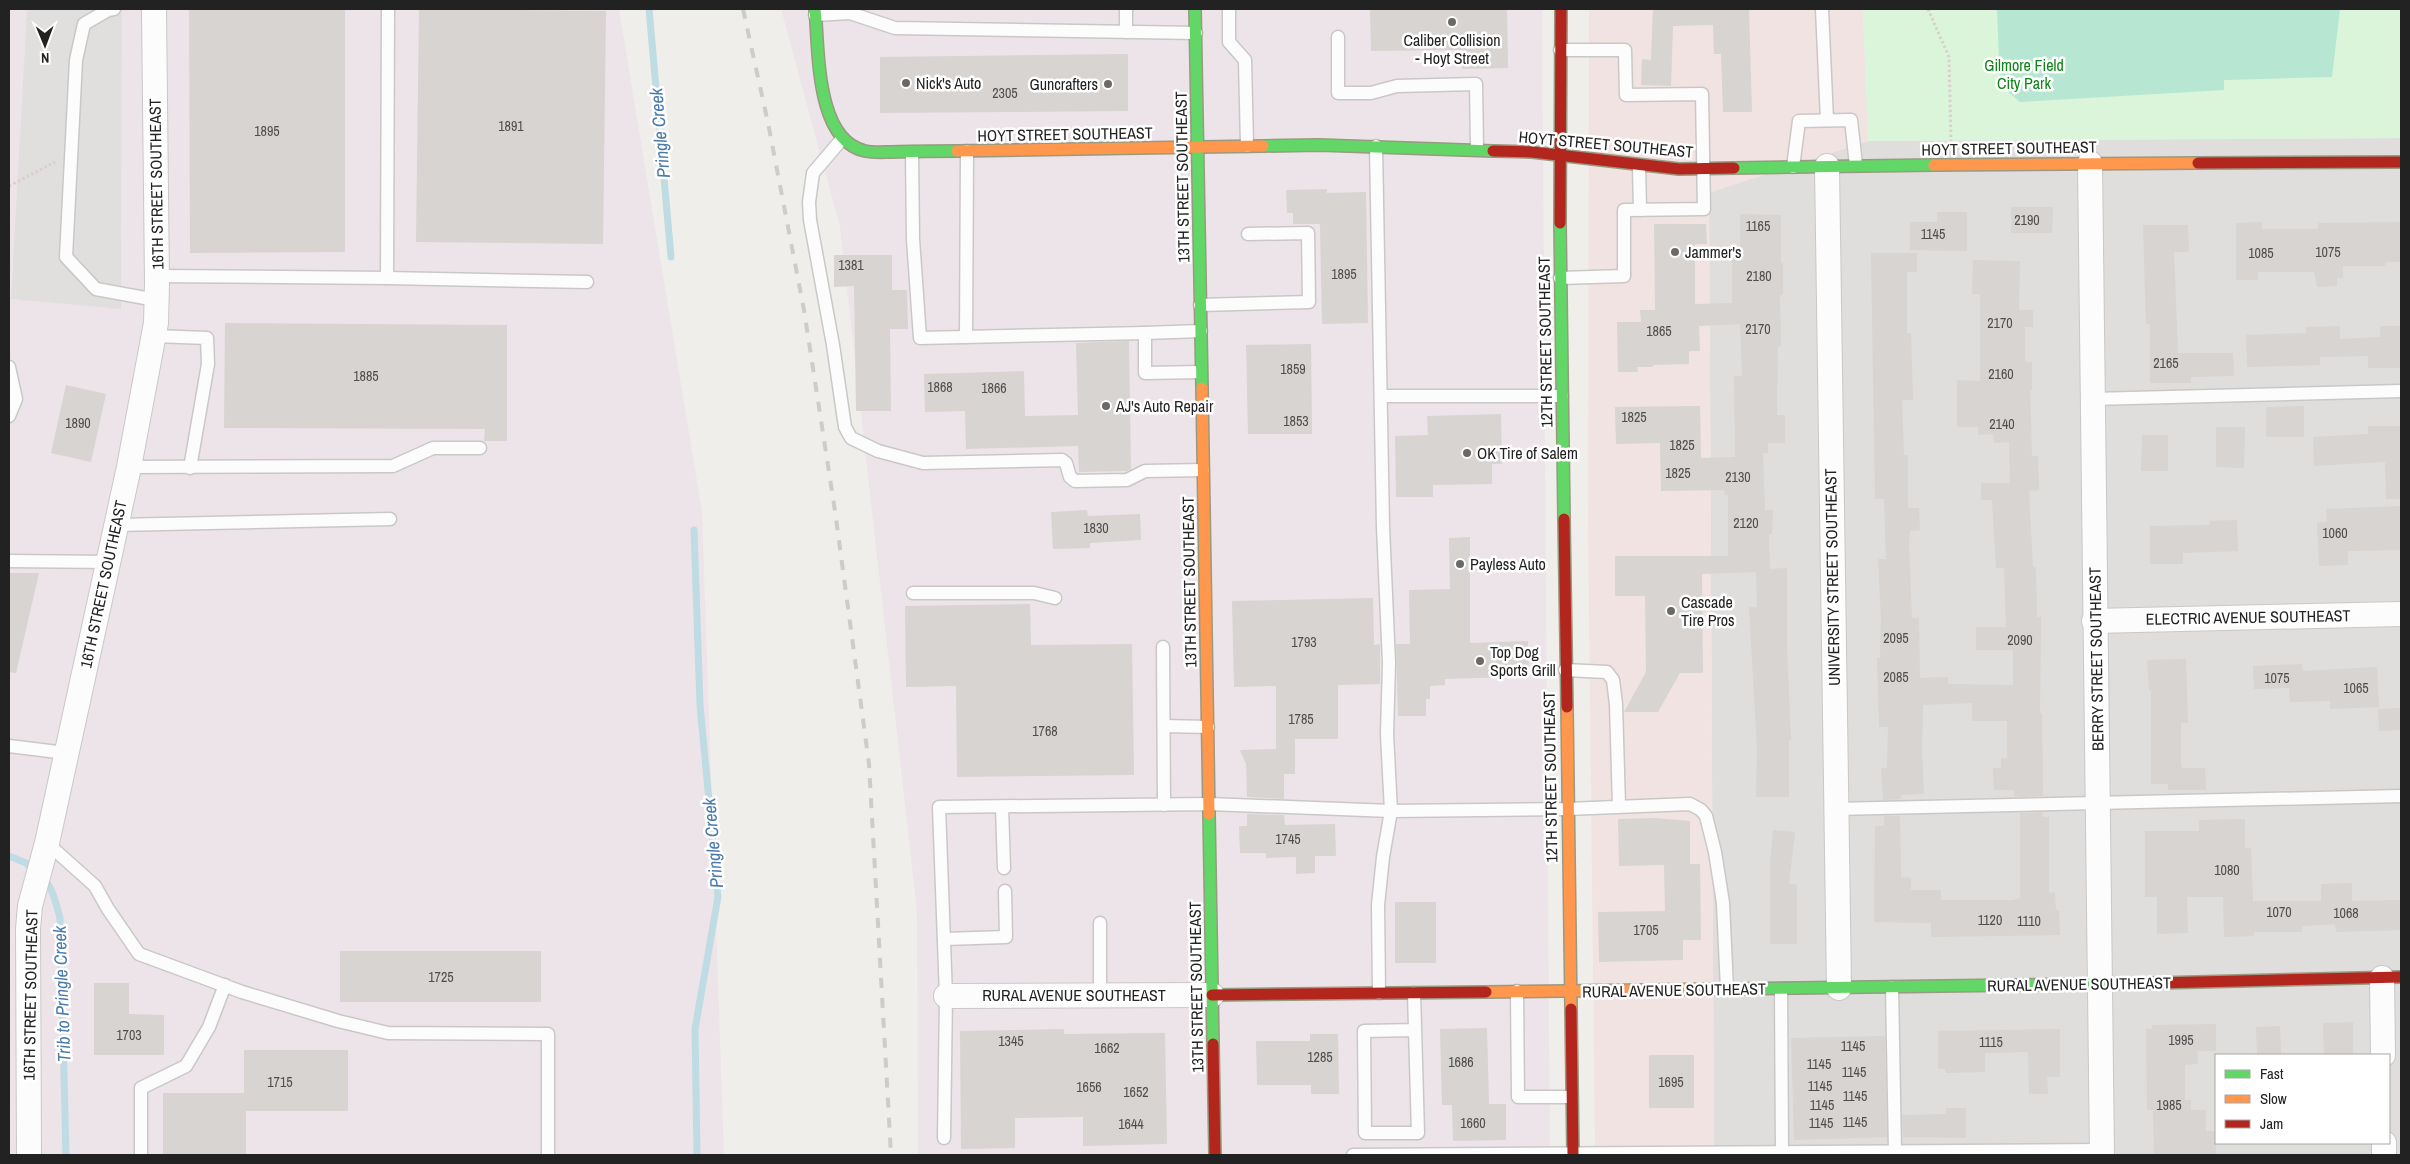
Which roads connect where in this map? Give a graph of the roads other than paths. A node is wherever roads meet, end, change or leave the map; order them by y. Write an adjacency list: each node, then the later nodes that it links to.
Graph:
1 (114, 9): 36 (lane)
2 (154, 9): 32 (street, 16TH STREET SOUTHEAST)
3 (388, 9): 33 (lane)
4 (1126, 9): 10 (lane)
5 (1195, 9): 11 (street, 13TH STREET SOUTHEAST)
6 (1229, 9): 16 (lane)
7 (1561, 9): 13 (street, 12TH STREET SOUTHEAST)
8 (1822, 9): 14 (lane)
9 (815, 12): 10 (lane); 15 (street)
10 (1126, 32): 11 (lane)
11 (1196, 33): 18 (street, 13TH STREET SOUTHEAST)
12 (1338, 37): 19 (lane)
13 (1560, 50): 22 (street, 12TH STREET SOUTHEAST); 29 (lane)
14 (1827, 120): 27 (lane); 28 (lane)
15 (842, 139): 21 (street, HOYT STREET SOUTHEAST); 52 (lane)
16 (1246, 146): 17 (street, HOYT STREET SOUTHEAST); 18 (street, HOYT STREET SOUTHEAST)
17 (1376, 146): 19 (street, HOYT STREET SOUTHEAST); 45 (lane)
18 (1198, 148): 20 (street, HOYT STREET SOUTHEAST); 37 (street, 13TH STREET SOUTHEAST)
19 (1477, 149): 22 (street, HOYT STREET SOUTHEAST)
20 (967, 151): 21 (street, HOYT STREET SOUTHEAST); 41 (lane)
21 (912, 152): 41 (lane)
22 (1559, 155): 25 (street, HOYT STREET SOUTHEAST); 34 (street, 12TH STREET SOUTHEAST)
23 (2401, 162): 24 (street, HOYT STREET SOUTHEAST)
24 (2090, 163): 27 (street, HOYT STREET SOUTHEAST); 47 (street, BERRY STREET SOUTHEAST)
25 (1639, 166): 29 (street, HOYT STREET SOUTHEAST); 30 (lane)
26 (1827, 166): 27 (street, HOYT STREET SOUTHEAST); 28 (street, HOYT STREET SOUTHEAST); 74 (street, UNIVERSITY STREET SOUTHEAST)
27 (1856, 166)
28 (1793, 167): 29 (street, HOYT STREET SOUTHEAST)
29 (1703, 168): 30 (lane)
30 (1640, 210): 34 (lane)
31 (1248, 234): 37 (lane)
32 (157, 276): 33 (lane); 36 (street, 16TH STREET SOUTHEAST)
33 (386, 278): 35 (lane)
34 (1560, 278): 46 (street, 12TH STREET SOUTHEAST)
35 (587, 282)
36 (156, 300): 40 (street, 16TH STREET SOUTHEAST)
37 (1200, 305): 38 (street, 13TH STREET SOUTHEAST)
38 (1201, 331): 39 (lane); 43 (street, 13TH STREET SOUTHEAST)
39 (1145, 333): 41 (lane); 43 (lane)
40 (154, 336): 50 (street, 16TH STREET SOUTHEAST); 51 (lane)
41 (966, 337)
42 (9, 367): 48 (lane)
43 (1201, 372): 52 (street, 13TH STREET SOUTHEAST)
44 (2401, 391): 47 (lane)
45 (1381, 396): 46 (lane); 75 (lane)
46 (1562, 396): 62 (street, 12TH STREET SOUTHEAST)
47 (2092, 399): 60 (street, BERRY STREET SOUTHEAST)
48 (9, 416)
49 (480, 448): 51 (lane)
50 (128, 467): 51 (lane); 54 (street, 16TH STREET SOUTHEAST)
51 (190, 468)
52 (1203, 470): 64 (street, 13TH STREET SOUTHEAST)
53 (390, 520): 54 (lane)
54 (116, 525): 56 (street, 16TH STREET SOUTHEAST)
55 (9, 561): 56 (lane)
56 (108, 562): 66 (street, 16TH STREET SOUTHEAST)
57 (913, 593): 58 (lane)
58 (1055, 598)
59 (2401, 614): 60 (street, ELECTRIC AVENUE SOUTHEAST)
60 (2094, 621): 68 (street, BERRY STREET SOUTHEAST)
61 (1163, 647): 63 (lane)
62 (1565, 670): 71 (lane); 73 (street, 12TH STREET SOUTHEAST)
63 (1164, 726): 64 (lane); 70 (lane)
64 (1208, 727): 69 (street, 13TH STREET SOUTHEAST)
65 (9, 746): 66 (lane)
66 (66, 753): 76 (street, 16TH STREET SOUTHEAST)
67 (2401, 796): 68 (lane)
68 (2098, 802): 74 (lane); 82 (street, BERRY STREET SOUTHEAST)
69 (1209, 804): 70 (lane); 75 (lane); 93 (street, 13TH STREET SOUTHEAST)
70 (1164, 805): 72 (lane)
71 (1619, 806): 73 (lane); 86 (lane)
72 (1002, 807): 77 (lane); 80 (lane)
73 (1567, 809): 75 (lane); 89 (street, 12TH STREET SOUTHEAST)
74 (1836, 809): 85 (street, UNIVERSITY STREET SOUTHEAST)
75 (1391, 811): 90 (lane)
76 (45, 850): 83 (lane); 103 (street, 16TH STREET SOUTHEAST)
77 (1004, 868)
78 (1004, 891): 80 (lane)
79 (1100, 923): 92 (lane)
80 (944, 938): 94 (lane)
81 (2392, 978): 82 (street, RURAL AVENUE SOUTHEAST); 96 (street)
82 (2101, 984): 84 (street, RURAL AVENUE SOUTHEAST); 101 (street, BERRY STREET SOUTHEAST)
83 (225, 985): 104 (lane); 105 (lane)
84 (1892, 987): 85 (street, RURAL AVENUE SOUTHEAST); 99 (lane)
85 (1839, 988): 87 (street, RURAL AVENUE SOUTHEAST)
86 (1727, 989): 87 (street, RURAL AVENUE SOUTHEAST); 89 (street, RURAL AVENUE SOUTHEAST)
87 (1781, 989): 100 (lane)
88 (1517, 991): 89 (street, RURAL AVENUE SOUTHEAST); 91 (street, RURAL AVENUE SOUTHEAST); 97 (lane)
89 (1569, 991): 97 (street, 12TH STREET SOUTHEAST)
90 (1379, 993): 91 (street, RURAL AVENUE SOUTHEAST); 93 (street, RURAL AVENUE SOUTHEAST)
91 (1414, 993): 95 (lane)
92 (1100, 995): 93 (street, RURAL AVENUE SOUTHEAST); 94 (street, RURAL AVENUE SOUTHEAST)
93 (1212, 995): 106 (street, 13TH STREET SOUTHEAST)
94 (946, 996): 98 (lane)
95 (1415, 1030): 95 (lane)
96 (2383, 1054)
97 (1571, 1097): 102 (street, 12TH STREET SOUTHEAST)
98 (944, 1138)
99 (1896, 1151): 100 (lane); 101 (lane)
100 (1782, 1152): 102 (lane)
101 (2102, 1152)
102 (1573, 1154): 108 (lane)
103 (29, 1155)
104 (141, 1155)
105 (548, 1155)
106 (1215, 1155)
107 (1353, 1155): 108 (lane)
108 (1404, 1155)

